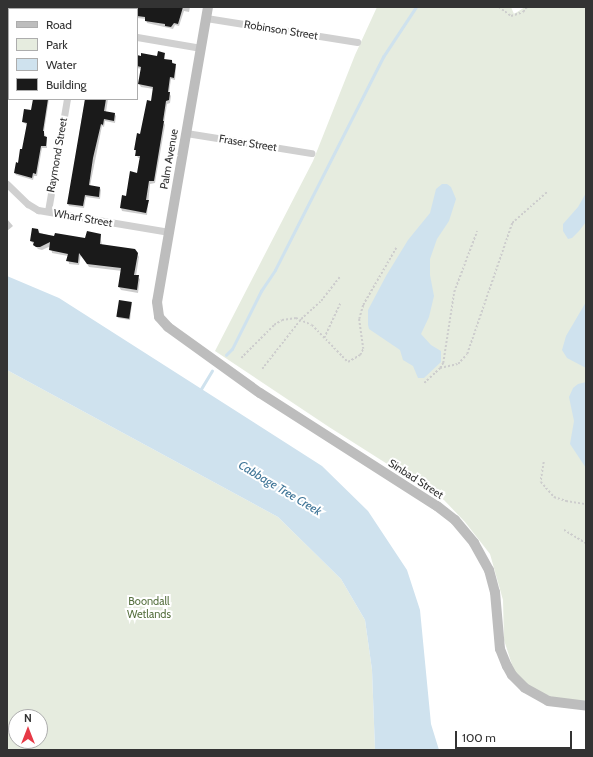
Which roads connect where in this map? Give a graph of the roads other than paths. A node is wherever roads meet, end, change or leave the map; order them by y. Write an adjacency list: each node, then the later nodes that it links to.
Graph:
1 (208, 7): 2 (street, Palm Avenue)
2 (206, 18): 4 (street, Robinson Street); 5 (street, Palm Avenue)
3 (138, 37): 5 (street)
4 (357, 42)
5 (200, 48): 7 (street, Palm Avenue)
6 (67, 100): 10 (street, Raymond Street)
7 (186, 133): 8 (street, Fraser Street); 11 (street, Palm Avenue)
8 (311, 153)
9 (7, 184): 10 (street, Wharf Street)
10 (48, 211): 11 (street, Wharf Street)
11 (169, 232): 12 (street, Palm Avenue)
12 (158, 314): 13 (street, Sinbad Street)
13 (586, 706)

